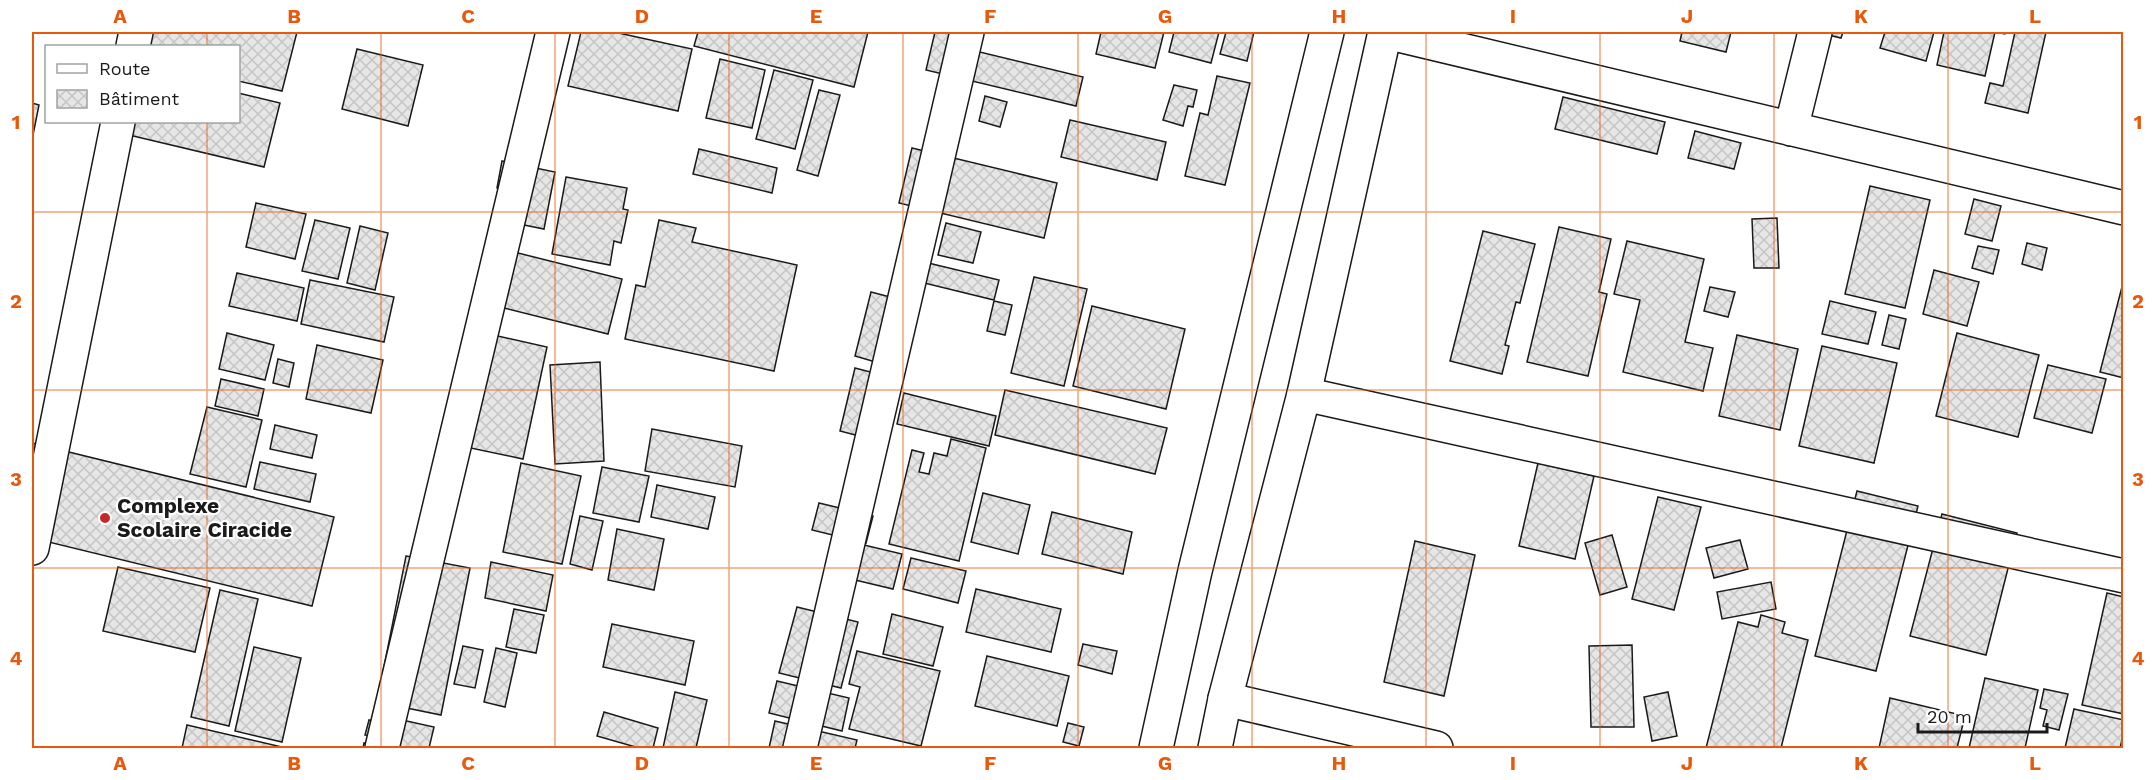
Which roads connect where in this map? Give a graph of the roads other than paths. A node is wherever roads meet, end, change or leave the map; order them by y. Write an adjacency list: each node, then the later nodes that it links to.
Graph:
1 (553, 32): 13 (street)
2 (967, 32): 14 (street)
3 (1327, 32): 15 (street)
4 (1386, 32): 7 (street); 9 (street)
5 (1815, 32): 7 (street)
6 (118, 123): 10 (street)
7 (1791, 129): 8 (street)
8 (2123, 204)
9 (1304, 394): 11 (street); 12 (street)
10 (32, 548)
11 (2124, 576)
12 (1225, 699): 16 (street); 17 (street)
13 (382, 748)
14 (800, 748)
15 (1156, 748)
16 (1215, 748)
17 (1436, 748)

